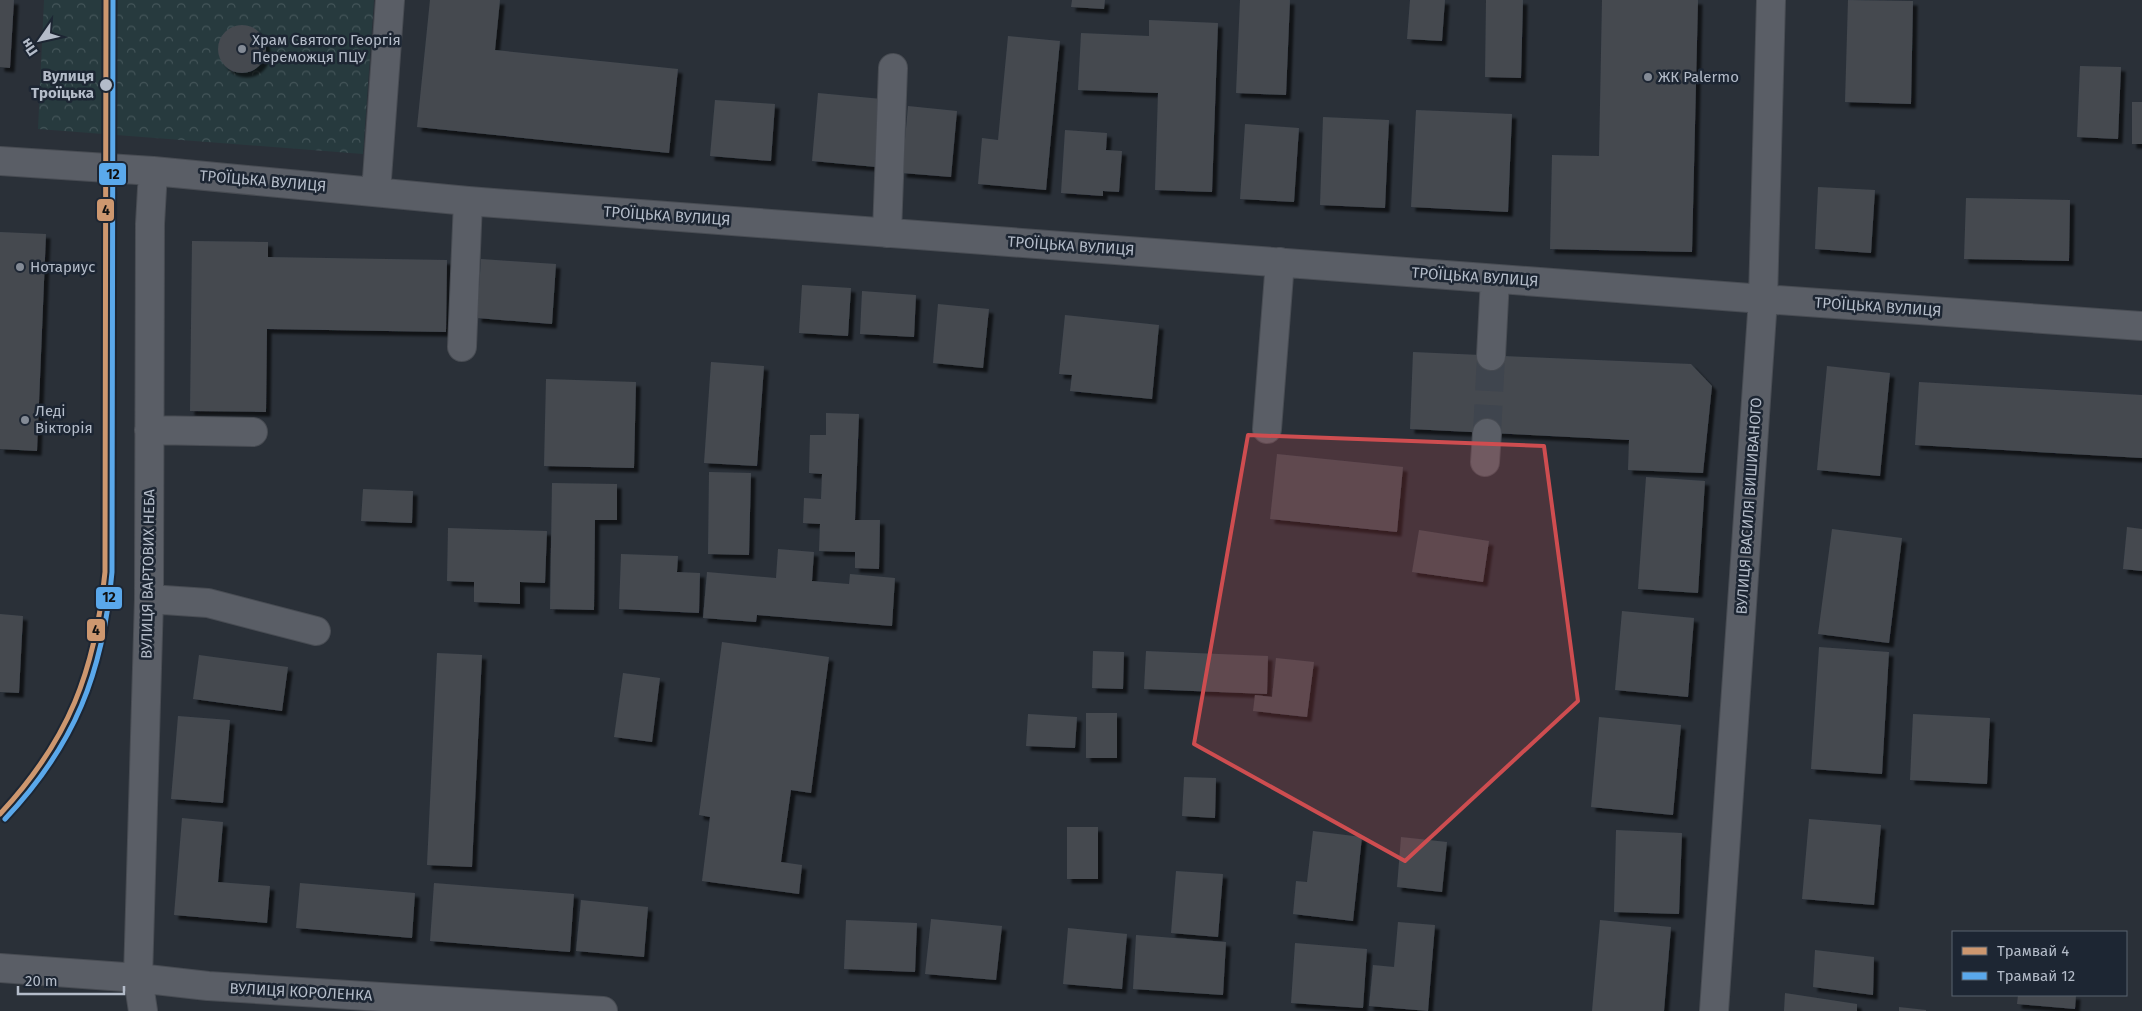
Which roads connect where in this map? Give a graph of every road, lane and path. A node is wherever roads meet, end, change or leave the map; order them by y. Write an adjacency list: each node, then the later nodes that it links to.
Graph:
1 (390, 0): 6 (street)
2 (1771, 0): 11 (street, ВУЛИЦЯ ВАСИЛЯ ВИШИВАНОГО)
3 (893, 68): 8 (street)
4 (0, 161): 5 (street, ТРОЇЦЬКА ВУЛИЦЯ)
5 (153, 171): 6 (street, ТРОЇЦЬКА ВУЛИЦЯ); 16 (street, ВУЛИЦЯ ВАРТОВИХ НЕБА)
6 (376, 192): 7 (street, ТРОЇЦЬКА ВУЛИЦЯ)
7 (468, 201): 8 (street, ТРОЇЦЬКА ВУЛИЦЯ); 13 (street)
8 (887, 233): 9 (street, ТРОЇЦЬКА ВУЛИЦЯ)
9 (1280, 262): 10 (street, ТРОЇЦЬКА ВУЛИЦЯ); 15 (street)
10 (1495, 279): 11 (street, ТРОЇЦЬКА ВУЛИЦЯ); 14 (street)
11 (1763, 299): 12 (street, ТРОЇЦЬКА ВУЛИЦЯ); 26 (street, ВУЛИЦЯ ВАСИЛЯ ВИШИВАНОГО)
12 (2142, 326)
13 (462, 348)
14 (1492, 356)
15 (1268, 429)
16 (149, 430): 17 (street); 20 (street, ВУЛИЦЯ ВАРТОВИХ НЕБА)
17 (253, 432)
18 (1487, 433): 19 (street)
19 (1486, 462)
20 (149, 599): 21 (street); 23 (street, ВУЛИЦЯ ВАРТОВИХ НЕБА)
21 (316, 631)
22 (0, 968): 23 (street, ВУЛИЦЯ КОРОЛЕНКА)
23 (138, 978): 24 (street, ВУЛИЦЯ ВАРТОВИХ НЕБА); 25 (street, ВУЛИЦЯ КОРОЛЕНКА)
24 (143, 1011)
25 (603, 1011)
26 (1714, 1011)

